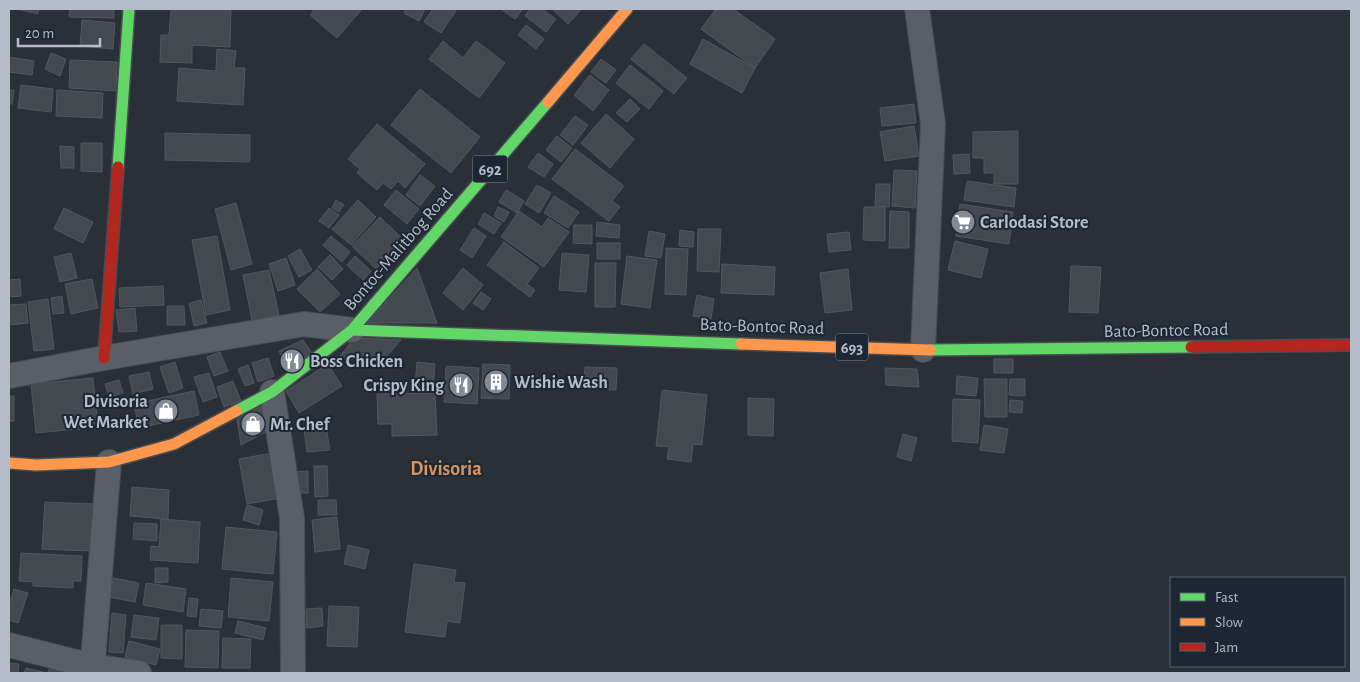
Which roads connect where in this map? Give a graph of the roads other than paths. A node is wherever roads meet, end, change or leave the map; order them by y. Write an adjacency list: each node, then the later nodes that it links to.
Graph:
1 (129, 9): 7 (main road)
2 (627, 9): 4 (main road, Bontoc-Malitbog Road / 692)
3 (917, 9): 6 (street)
4 (352, 330): 6 (main road, Bato-Bontoc Road / 693); 7 (street); 9 (main road, 692)
5 (1351, 345): 6 (main road, Bato-Bontoc Road / 693)
6 (923, 350)
7 (104, 358): 8 (street)
8 (9, 376)
9 (272, 392): 10 (main road, 692); 15 (street)
10 (109, 462): 11 (main road, 692); 13 (street)
11 (9, 463)
12 (9, 645): 13 (street)
13 (92, 670): 14 (street)
14 (139, 673)
15 (293, 673)

